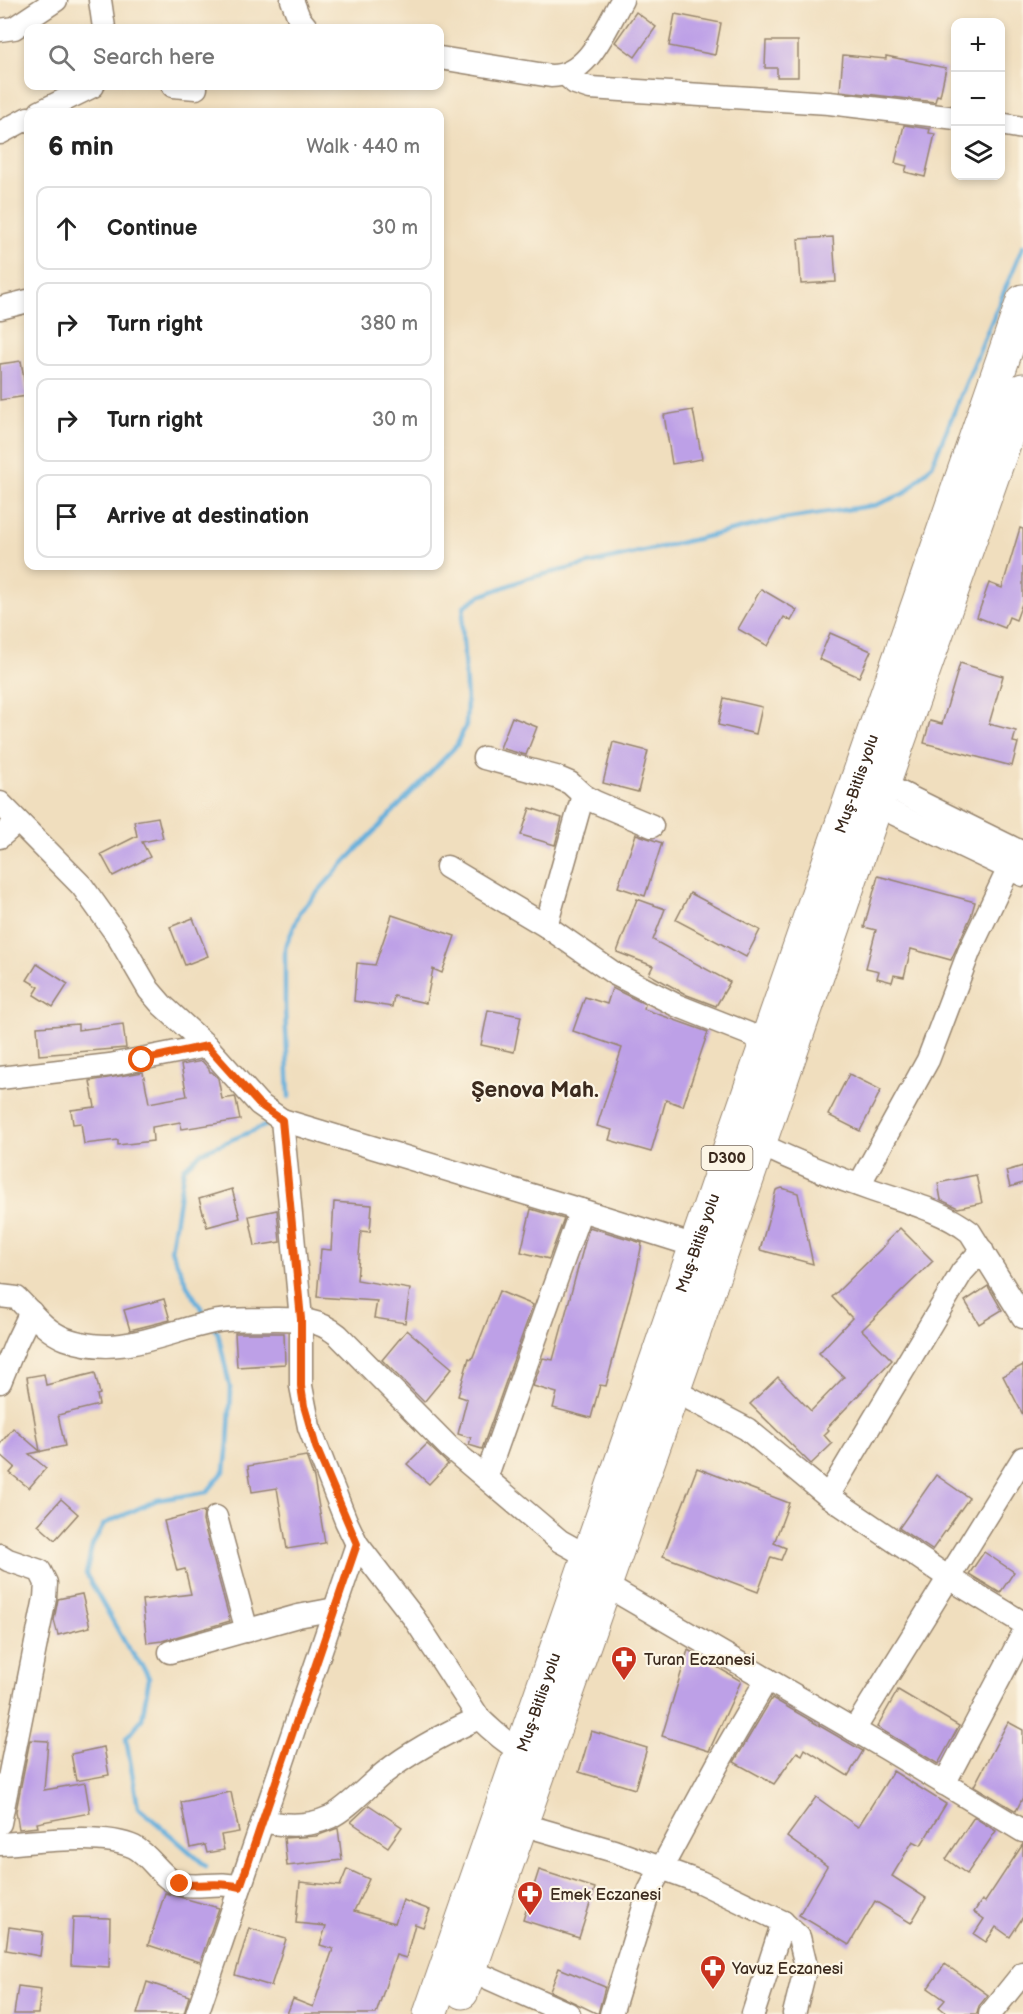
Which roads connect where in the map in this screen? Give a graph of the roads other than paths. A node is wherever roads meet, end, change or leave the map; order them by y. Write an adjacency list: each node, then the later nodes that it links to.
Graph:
1 (57, 0): 7 (street)
2 (100, 0): 5 (street)
3 (292, 0): 6 (street)
4 (622, 0): 9 (street)
5 (103, 24)
6 (304, 24)
7 (0, 30)
8 (444, 59): 9 (street)
9 (565, 74): 12 (street)
10 (85, 90): 11 (street)
11 (48, 108)
12 (951, 117)
13 (24, 120): 16 (street)
14 (1005, 125): 15 (street)
15 (1023, 128)
16 (0, 133)
17 (1023, 301): 31 (highway, Muş-Bitlis yolu / D300)
18 (24, 302): 19 (street)
19 (0, 308)
20 (1022, 396): 22 (highway, Muş-Bitlis yolu / D300)
21 (484, 758): 23 (street)
22 (879, 794): 28 (street); 31 (highway, Muş-Bitlis yolu / D300)
23 (583, 795): 26 (street); 30 (street)
24 (0, 803): 25 (street)
25 (16, 822): 27 (street); 32 (street)
26 (652, 826)
27 (0, 837)
28 (1018, 865): 37 (street)
29 (447, 867): 30 (street)
30 (546, 926): 31 (street)
31 (780, 1044): 34 (highway, Muş-Bitlis yolu / D300)
32 (207, 1046): 33 (street); 35 (street)
33 (0, 1078)
34 (759, 1105): 36 (highway, Muş-Bitlis yolu / D300); 39 (highway, Muş-Bitlis yolu / D300)
35 (282, 1120): 38 (street); 44 (street)
36 (759, 1144): 37 (street); 39 (highway, Muş-Bitlis yolu / D300)
37 (859, 1185): 40 (street)
38 (581, 1210): 39 (street); 48 (street)
39 (709, 1250): 46 (highway, Muş-Bitlis yolu / D300); 53 (highway, Muş-Bitlis yolu / D300)
40 (982, 1250): 43 (street); 49 (street)
41 (0, 1296): 42 (street)
42 (31, 1312): 44 (street); 45 (street)
43 (1023, 1317)
44 (301, 1319): 48 (street); 51 (street)
45 (0, 1383)
46 (673, 1390): 49 (street); 55 (highway, Muş-Bitlis yolu / D300)
47 (1023, 1458): 54 (street)
48 (486, 1478): 53 (street)
49 (828, 1496): 54 (street)
50 (216, 1517): 58 (street)
51 (357, 1544): 56 (street); 62 (street)
52 (0, 1555): 67 (street)
53 (589, 1557): 64 (highway, Muş-Bitlis yolu / D300)
54 (949, 1578): 57 (street); 63 (street)
55 (605, 1585): 61 (street); 64 (highway, Muş-Bitlis yolu / D300)
56 (335, 1608): 58 (street); 66 (street)
57 (1023, 1623)
58 (247, 1631): 60 (street)
59 (1023, 1634): 65 (street)
60 (170, 1652)
61 (767, 1679): 63 (street); 71 (street)
62 (479, 1718): 64 (street); 66 (street)
63 (854, 1730): 65 (street)
64 (532, 1758): 68 (highway, Muş-Bitlis yolu / D300); 77 (highway, Muş-Bitlis yolu / D300)
65 (944, 1784): 69 (street)
66 (262, 1821): 72 (street)
67 (0, 1822)
68 (521, 1824): 71 (street); 74 (highway, Muş-Bitlis yolu / D300)
69 (1021, 1826)
70 (0, 1844): 72 (street)
71 (662, 1868): 73 (street); 80 (street)
72 (240, 1887): 76 (street)
73 (783, 1922): 81 (street); 82 (street)
74 (470, 1970): 78 (highway, Muş-Bitlis yolu / D300); 79 (street)
75 (1023, 1973): 83 (street)
76 (197, 2014)
77 (430, 2014)
78 (455, 2014)
79 (569, 2014)
80 (611, 2014)
81 (753, 2014)
82 (794, 2014)
83 (990, 2014)

